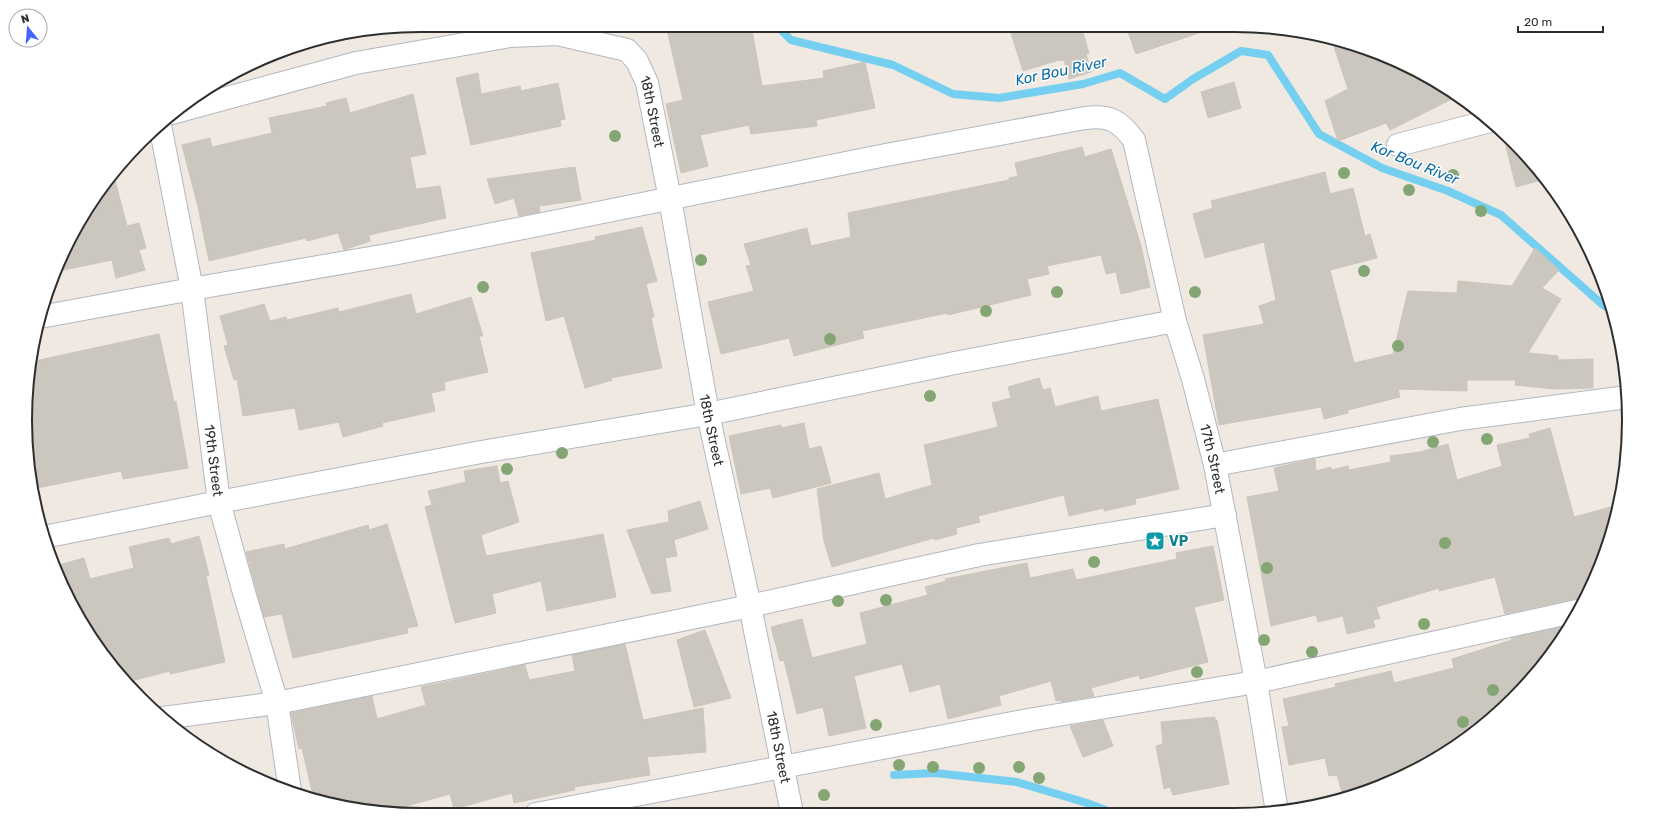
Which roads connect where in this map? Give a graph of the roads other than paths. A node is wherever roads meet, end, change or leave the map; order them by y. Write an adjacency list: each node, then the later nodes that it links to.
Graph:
1 (189, 108): 5 (street, 18th Street)
2 (1483, 123): 4 (street)
3 (161, 131): 6 (street, 19th Street)
4 (1398, 145)
5 (670, 199): 6 (street); 8 (street, 17th Street); 10 (street, 18th Street)
6 (192, 288): 7 (street); 12 (street, 19th Street)
7 (46, 316)
8 (1175, 321): 10 (street); 11 (street, 17th Street)
9 (1621, 398): 11 (street)
10 (708, 414): 12 (street); 15 (street, 18th Street)
11 (1215, 465): 13 (street, 17th Street)
12 (219, 502): 14 (street); 18 (street, 19th Street)
13 (1224, 515): 15 (street); 17 (street, 17th Street)
14 (50, 537)
15 (750, 606): 18 (street); 20 (street, 18th Street)
16 (1571, 612): 17 (street)
17 (1256, 682): 20 (street); 22 (street, 17th Street)
18 (277, 702): 19 (street); 21 (street, 19th Street)
19 (170, 717)
20 (782, 767): 23 (street); 24 (street, 18th Street)
21 (289, 785)
22 (1276, 806)
23 (567, 808)
24 (791, 808)

